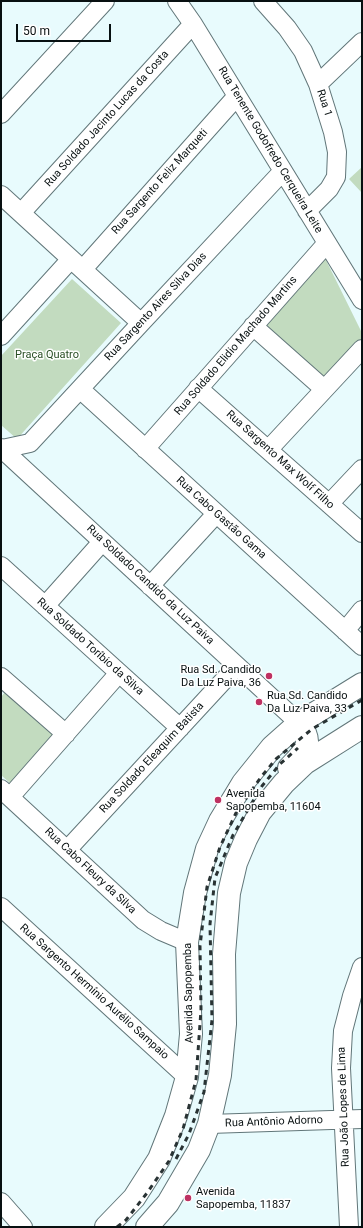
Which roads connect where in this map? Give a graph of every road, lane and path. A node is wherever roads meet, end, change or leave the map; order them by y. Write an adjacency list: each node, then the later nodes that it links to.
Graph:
1 (105, 1): 8 (street)
2 (177, 1): 4 (street, Rua Tenente Godofredo Cerqueira Leite)
3 (263, 1): 6 (street, Rua 1)
4 (193, 24): 7 (street, Rua Tenente Godofredo Cerqueira Leite); 12 (street, Rua Soldado Jacinto Lucas da Costa)
5 (362, 42): 6 (street)
6 (318, 84): 11 (street, Rua 1)
7 (236, 96): 9 (street, Rua Tenente Godofredo Cerqueira Leite); 14 (street, Rua Sargento Feliz Marqueti)
8 (1, 114)
9 (283, 172): 11 (street, Rua Tenente Godofredo Cerqueira Leite); 16 (street, Rua Sargento Aires Silva Dias)
10 (1, 195): 12 (street)
11 (307, 211): 13 (street, Rua Tenente Godofredo Cerqueira Leite)
12 (22, 214): 14 (street)
13 (327, 243): 15 (street, Rua Tenente Godofredo Cerqueira Leite); 17 (street, Rua Soldado Elidio Machado Martins)
14 (77, 264): 16 (street); 18 (street, Rua Sargento Feliz Marqueti)
15 (362, 300)
16 (141, 323): 21 (street, Rua Sargento Aires Silva Dias)
17 (253, 326): 20 (street, Rua Soldado Elidio Machado Martins); 22 (street)
18 (1, 336)
19 (362, 349): 22 (street)
20 (198, 388): 25 (street, Rua Soldado Elidio Machado Martins); 26 (street, Rua Sargento Max Wolf Filho)
21 (80, 389): 23 (street, Rua Sargento Aires Silva Dias); 25 (street, Rua Cabo Gastão Gama)
22 (324, 389): 26 (street)
23 (30, 443): 24 (street); 28 (street)
24 (1, 449): 28 (street, Rua Soldado Candido da Luz Paiva)
25 (145, 449): 30 (street, Rua Cabo Gastão Gama)
26 (268, 450): 29 (street, Rua Sargento Max Wolf Filho)
27 (362, 469): 29 (street)
28 (26, 471): 32 (street, Rua Soldado Candido da Luz Paiva)
29 (329, 504): 31 (street, Rua Sargento Max Wolf Filho)
30 (216, 514): 34 (street); 37 (street, Rua Cabo Gastão Gama)
31 (362, 533)
32 (102, 542): 34 (street, Rua Soldado Candido da Luz Paiva); 35 (street)
33 (1, 566): 35 (street, Rua Soldado Toríbio da Silva)
34 (150, 586): 39 (street, Rua Soldado Candido da Luz Paiva)
35 (45, 606): 40 (street, Rua Soldado Toríbio da Silva)
36 (362, 610): 37 (street)
37 (345, 631): 38 (street, Rua Cabo Gastão Gama)
38 (362, 646)
39 (238, 666): 43 (street, Rua Soldado Candido da Luz Paiva); 45 (street, Rua Soldado Eleaquim Batista)
40 (119, 673): 45 (street, Rua Soldado Toríbio da Silva); 46 (street)
41 (2, 679): 46 (street)
42 (362, 684): 43 (main road, Avenida Sapopemba)
43 (299, 723): 47 (main road); 51 (main road, Avenida Sapopemba)
44 (362, 727): 47 (main road)
45 (180, 728): 49 (street, Rua Soldado Eleaquim Batista)
46 (66, 734): 48 (street)
47 (284, 783): 56 (main road)
48 (5, 793): 49 (street, Rua Cabo Fleury da Silva)
49 (67, 850): 51 (street, Rua Cabo Fleury da Silva)
50 (1, 907): 53 (street, Rua Sargento Hermínio Aurélio Sampaio)
51 (187, 942): 53 (main road, Avenida Sapopemba)
52 (362, 967): 55 (street, Rua João Lopes de Lima)
53 (187, 1077): 59 (main road, Avenida Sapopemba)
54 (362, 1119): 55 (street, Rua Antônio Adorno)
55 (343, 1120): 56 (street, Rua Antônio Adorno); 61 (street, Rua João Lopes de Lima)
56 (209, 1124): 60 (main road)
57 (1, 1202): 58 (street)
58 (23, 1227)
59 (106, 1227)
60 (147, 1227)
61 (349, 1227)

